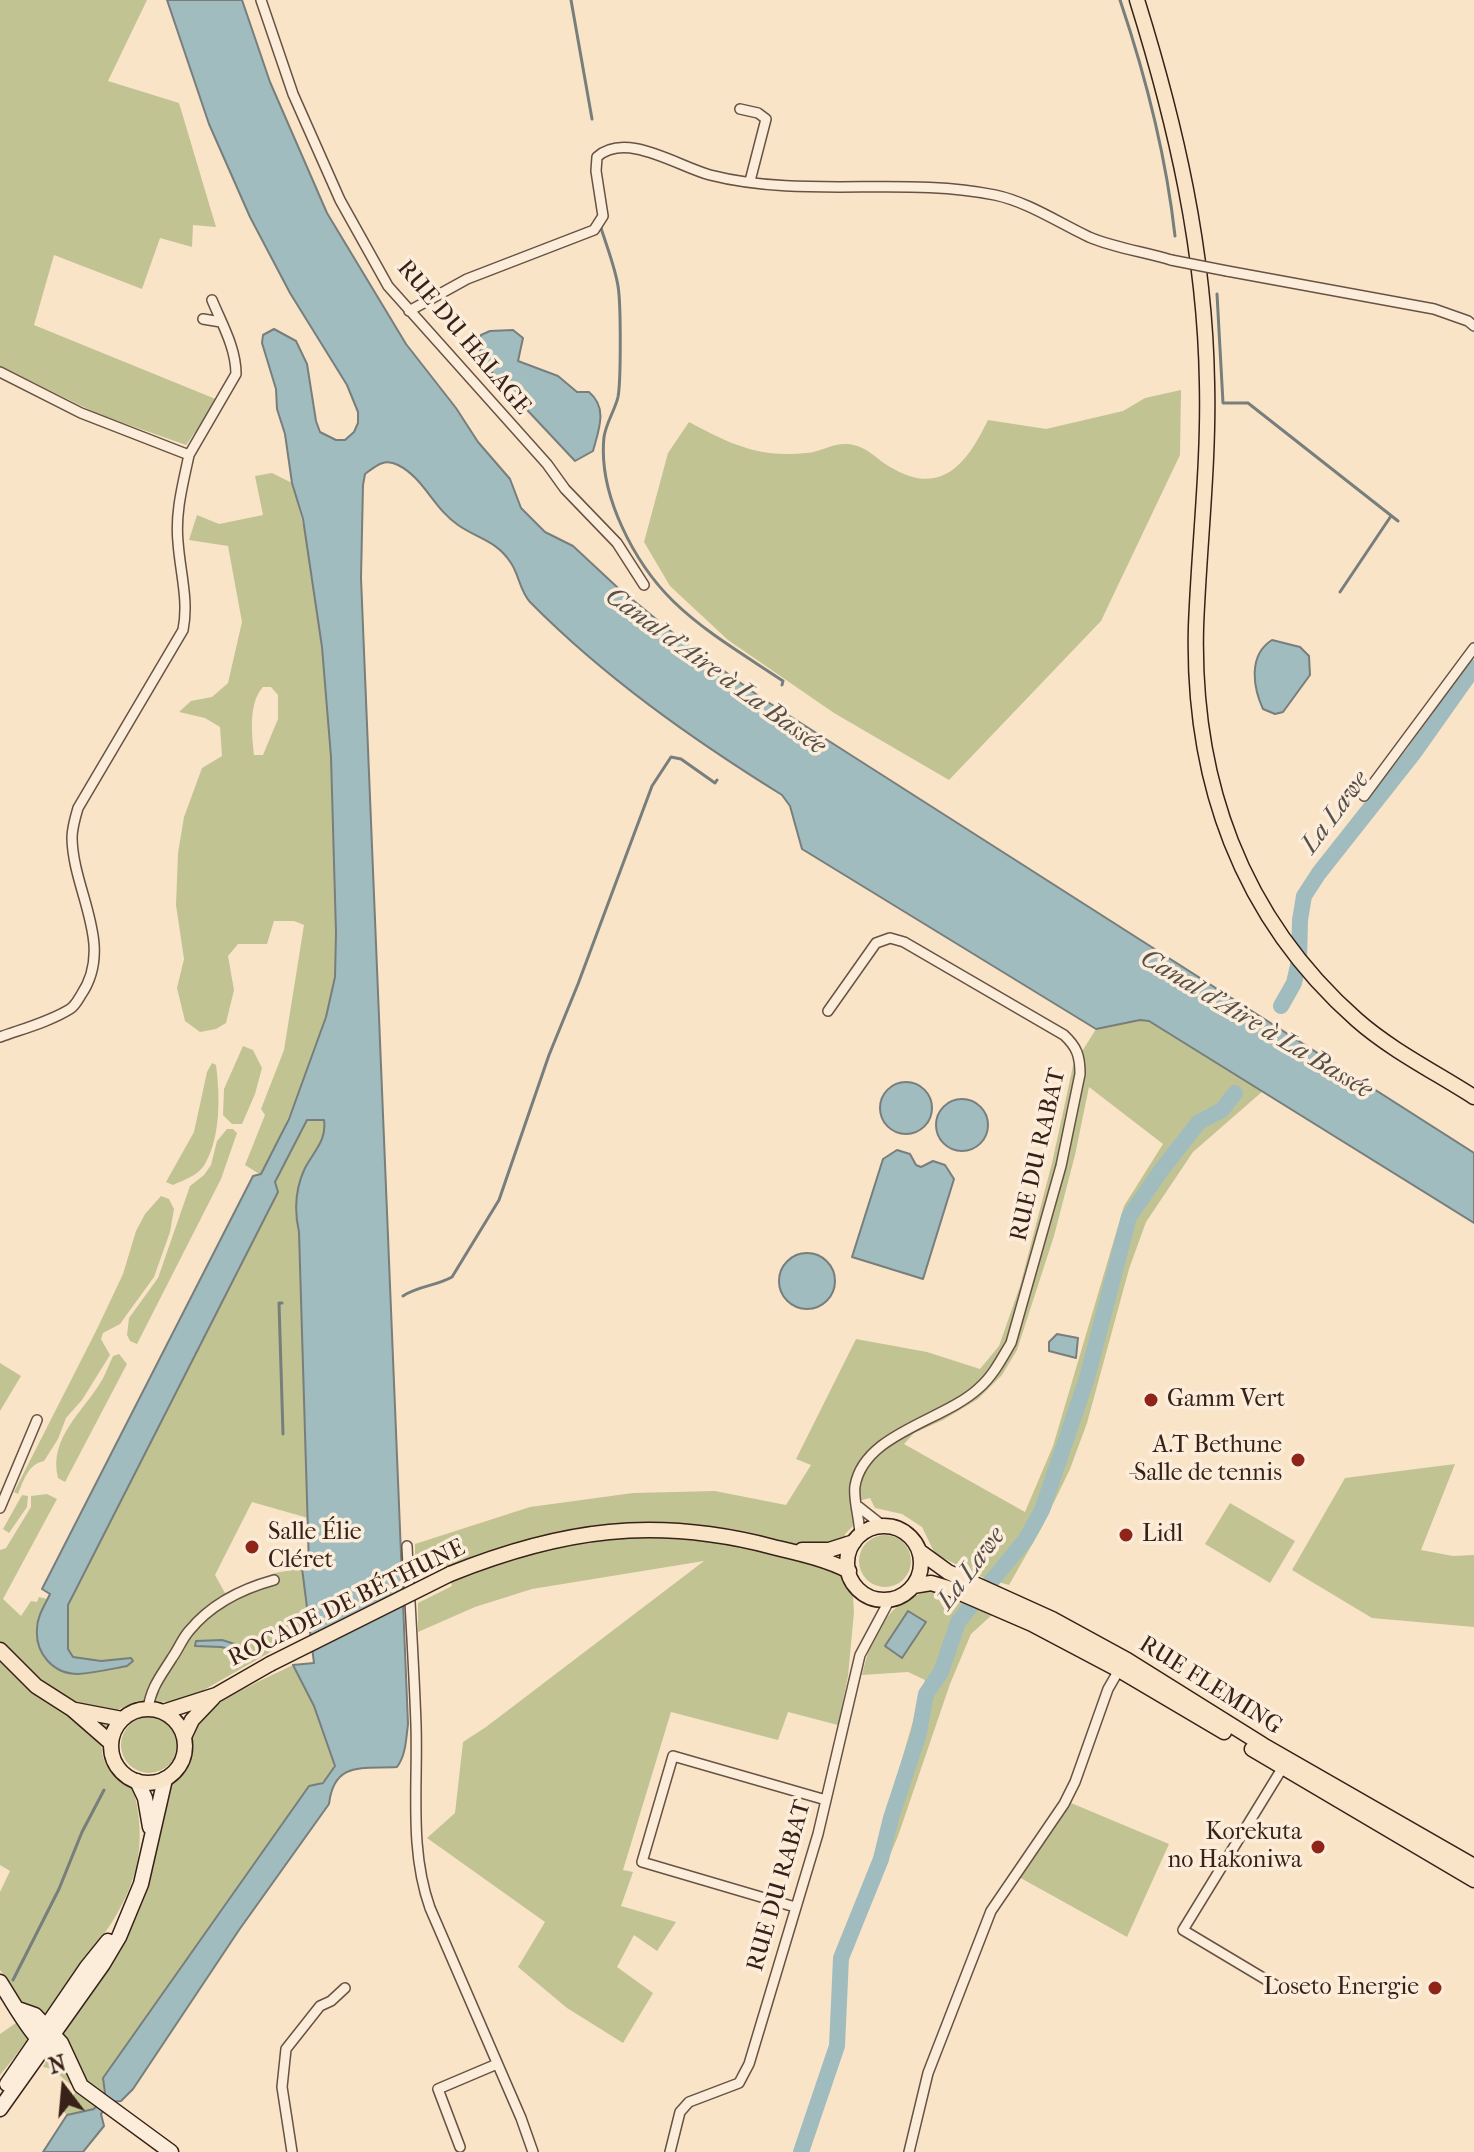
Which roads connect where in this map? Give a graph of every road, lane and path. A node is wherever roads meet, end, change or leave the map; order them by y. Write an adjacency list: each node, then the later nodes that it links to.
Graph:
1 (261, 0): 6 (street, RUE DU HALAGE)
2 (1137, 0): 17 (main road)
3 (740, 109): 4 (street)
4 (750, 181): 6 (street); 9 (street, bridge)
5 (212, 300): 8 (street)
6 (409, 311): 12 (street, RUE DU HALAGE)
7 (203, 319): 8 (street)
8 (221, 322): 11 (street)
9 (1474, 326)
10 (0, 372): 11 (street)
11 (189, 455): 16 (street)
12 (644, 585)
13 (1474, 648): 14 (street)
14 (1364, 796)
15 (828, 1011): 19 (street, RUE DU RABAT)
16 (0, 1037)
17 (1474, 1097)
18 (37, 1420): 20 (street)
19 (859, 1507): 21 (street); 22 (street, RUE DU RABAT)
20 (0, 1508)
21 (883, 1526): 22 (main road); 25 (main road)
22 (857, 1539): 24 (main road, ROCADE DE BÉTHUNE); 26 (main road)
23 (407, 1546): 53 (street)
24 (781, 1549): 26 (main road, ROCADE DE BÉTHUNE); 34 (main road, ROCADE DE BÉTHUNE, bridge)
25 (919, 1551): 28 (main road); 29 (main road, RUE FLEMING)
26 (849, 1571): 30 (main road)
27 (274, 1580): 36 (street)
28 (913, 1586): 29 (main road, RUE FLEMING); 30 (main road)
29 (971, 1590): 31 (main road, RUE FLEMING)
30 (890, 1599): 43 (street, RUE DU RABAT)
31 (994, 1600): 33 (main road, RUE FLEMING); 45 (main road, RUE FLEMING)
32 (0, 1650): 35 (main road)
33 (1119, 1670): 40 (main road, RUE FLEMING); 61 (street)
34 (216, 1695): 36 (main road, ROCADE DE BÉTHUNE); 38 (main road, ROCADE DE BÉTHUNE)
35 (72, 1709): 37 (main road); 39 (main road)
36 (155, 1710): 37 (main road); 38 (main road)
37 (122, 1719): 39 (main road)
38 (184, 1737): 41 (main road)
39 (111, 1743): 42 (main road)
40 (1283, 1767): 46 (main road, RUE FLEMING); 51 (street)
41 (165, 1779): 42 (main road); 44 (main road)
42 (137, 1781): 44 (main road)
43 (826, 1800): 47 (street, RUE DU RABAT); 47 (street)
44 (151, 1839): 48 (main road)
45 (1474, 1866)
46 (1474, 1880)
47 (795, 1907): 60 (street, RUE DU RABAT)
48 (132, 1909): 52 (main road); 52 (main road)
49 (0, 1982): 52 (main road)
50 (345, 1988): 57 (street)
51 (1280, 1988)
52 (45, 2037): 54 (main road); 55 (main road); 58 (main road)
53 (497, 2064): 56 (street); 59 (street)
54 (0, 2094)
55 (0, 2109)
56 (460, 2147)
57 (294, 2150)
58 (171, 2152)
59 (533, 2152)
60 (670, 2152)
61 (909, 2152)

